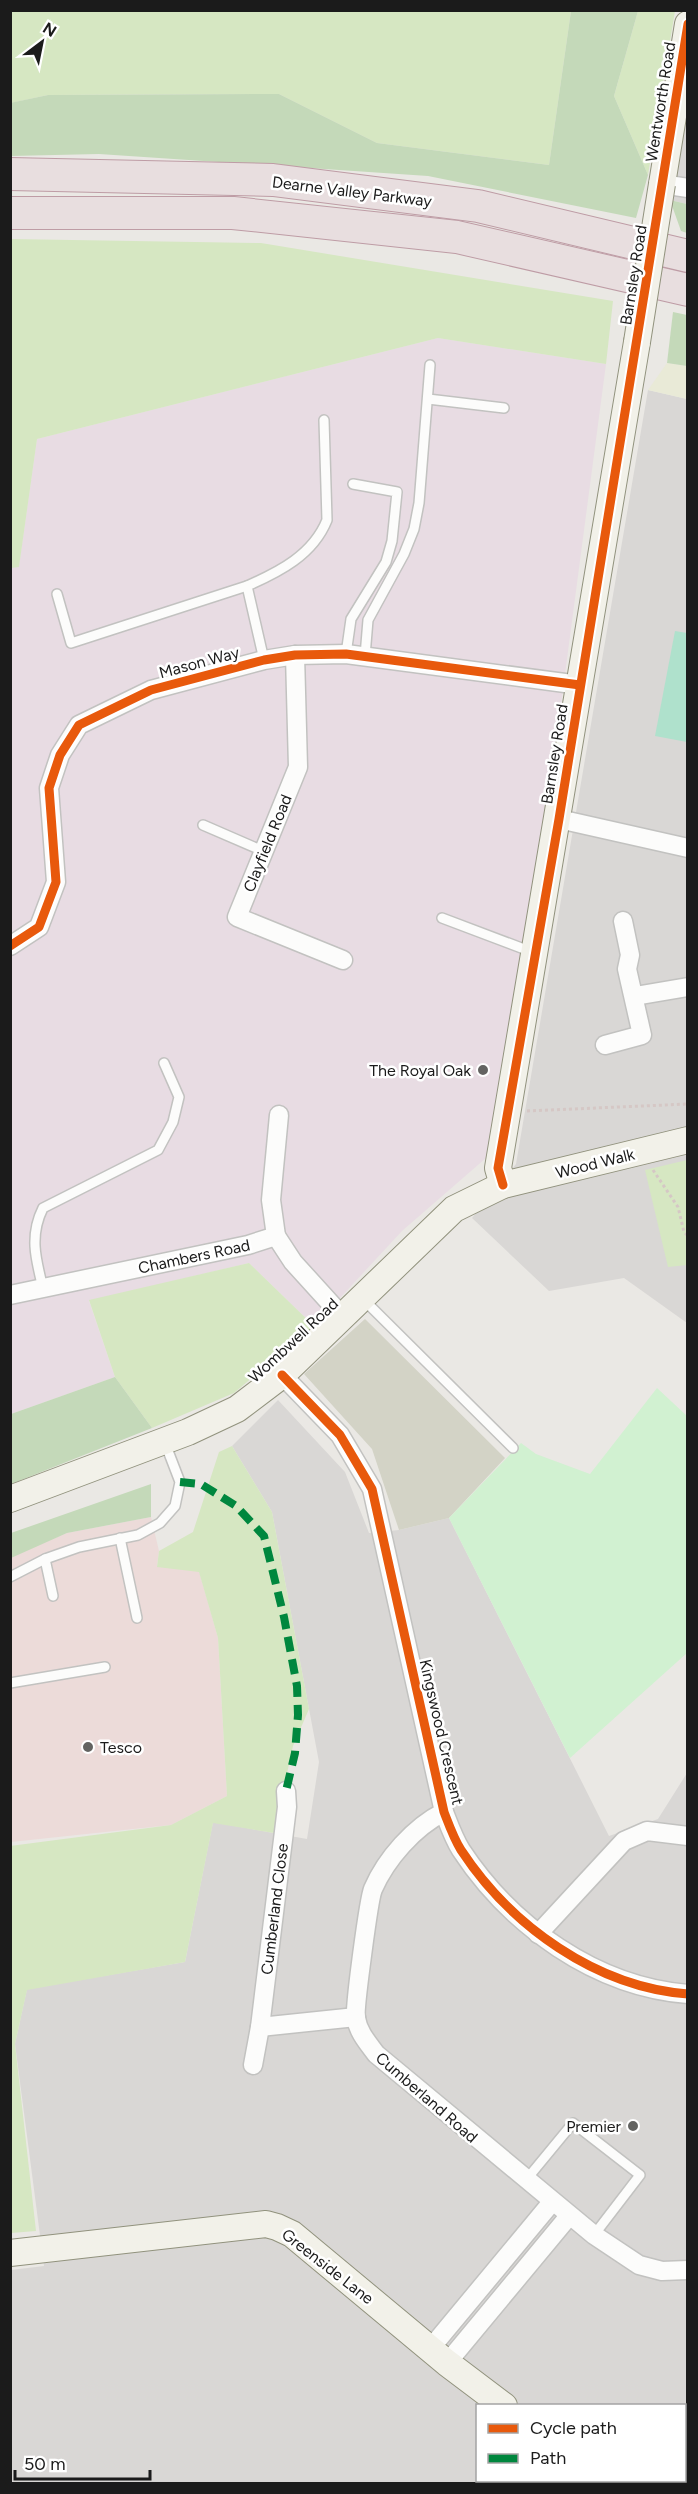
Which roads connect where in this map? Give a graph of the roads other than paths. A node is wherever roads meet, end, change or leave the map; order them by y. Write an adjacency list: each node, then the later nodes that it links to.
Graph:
1 (686, 39): 3 (street, Wentworth Road)
2 (10, 174): 6 (highway, Dearne Valley Parkway)
3 (662, 184): 4 (street); 19 (street, Barnsley Road, bridge)
4 (687, 188)
5 (10, 213): 7 (highway, Dearne Valley Parkway)
6 (687, 256)
7 (687, 290)
8 (430, 365): 9 (lane)
9 (428, 399): 10 (lane); 17 (lane)
10 (504, 408)
11 (324, 420): 13 (lane)
12 (353, 484): 15 (lane)
13 (247, 586): 14 (lane); 18 (lane)
14 (57, 594)
15 (346, 654): 16 (street, Mason Way); 17 (street, Mason Way)
16 (295, 655): 18 (street, Mason Way); 23 (street, Clayfield Road)
17 (365, 656): 19 (street, Mason Way)
18 (264, 660): 26 (street, Mason Way)
19 (580, 685): 20 (street, Barnsley Road)
20 (559, 819): 22 (street); 27 (street, Barnsley Road)
21 (202, 825): 23 (lane)
22 (687, 848)
23 (263, 851): 28 (street, Clayfield Road)
24 (442, 918): 27 (lane)
25 (623, 921): 30 (street)
26 (10, 946)
27 (534, 953): 35 (street, Barnsley Road)
28 (343, 960)
29 (687, 987): 30 (street)
30 (635, 996): 31 (street)
31 (605, 1045)
32 (164, 1063): 37 (lane)
33 (279, 1115): 36 (street)
34 (687, 1140): 35 (street, Wood Walk)
35 (503, 1185): 39 (street, Wombwell Road)
36 (276, 1236): 37 (street, Chambers Road); 40 (street)
37 (44, 1288): 38 (street, Chambers Road)
38 (10, 1295)
39 (361, 1297): 40 (street, Wombwell Road); 43 (lane)
40 (342, 1316): 41 (street, Wombwell Road)
41 (282, 1375): 42 (street, Wombwell Road); 53 (street, Kingswood Crescent)
42 (164, 1441): 44 (street, Wombwell Road); 45 (lane)
43 (513, 1448)
44 (10, 1499)
45 (120, 1538): 46 (lane); 49 (lane)
46 (45, 1559): 47 (lane); 48 (lane)
47 (10, 1577)
48 (53, 1596)
49 (137, 1618)
50 (105, 1667): 51 (lane)
51 (10, 1683)
52 (286, 1791): 58 (street, Cumberland Close)
53 (444, 1812): 55 (street, Kingswood Crescent); 57 (street)
54 (687, 1836): 55 (street)
55 (538, 1934): 56 (street, Kingswood Crescent)
56 (687, 1994)
57 (356, 2017): 58 (street); 60 (street, Cumberland Road)
58 (260, 2027): 59 (street, Cumberland Close)
59 (253, 2065)
60 (526, 2180): 61 (street, Cumberland Road); 63 (lane)
61 (552, 2202): 62 (street, Cumberland Road); 66 (street)
62 (569, 2216): 63 (street, Cumberland Road); 66 (street)
63 (594, 2235): 65 (street, Cumberland Road)
64 (10, 2253): 66 (street, Greenside Lane)
65 (687, 2270)
66 (439, 2356): 67 (street, Greenside Lane)
67 (501, 2404)

